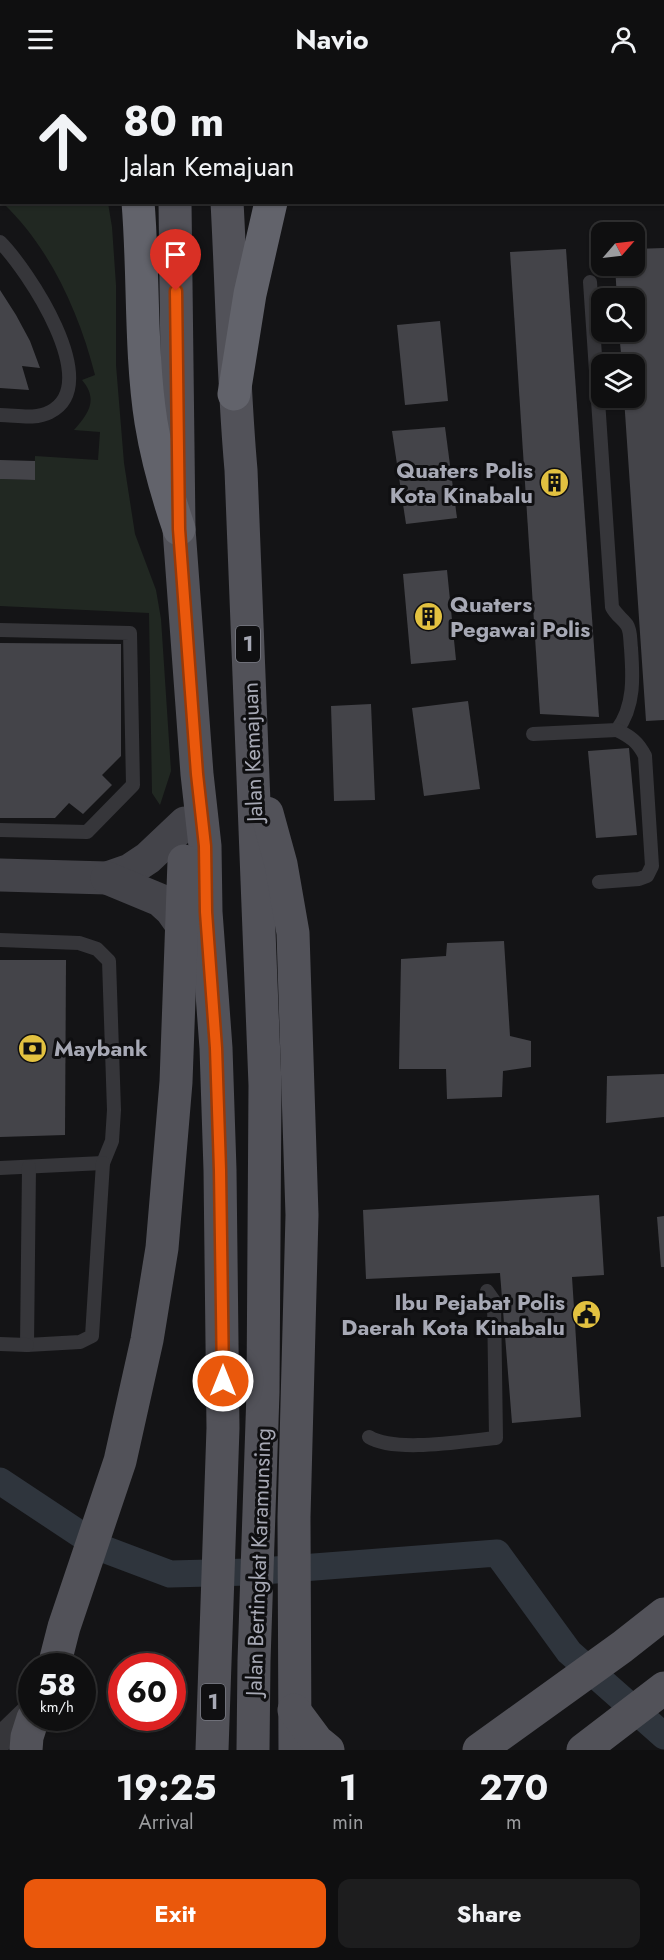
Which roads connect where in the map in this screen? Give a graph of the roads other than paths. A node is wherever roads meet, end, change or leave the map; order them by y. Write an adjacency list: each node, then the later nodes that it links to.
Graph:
1 (138, 204): 9 (highway)
2 (227, 204): 7 (main road, Jalan Kemajuan / 1)
3 (271, 204): 7 (highway)
4 (179, 208): 9 (main road, 1)
5 (0, 242): 8 (lane)
6 (590, 282): 11 (lane)
7 (234, 394): 13 (main road, Jalan Kemajuan / 1)
8 (0, 415)
9 (179, 529): 14 (main road, 1)
10 (0, 630): 16 (lane)
11 (617, 730): 12 (lane); 19 (lane)
12 (533, 734)
13 (253, 766): 22 (main road, Jalan Kemajuan / 1); 33 (main road)
14 (197, 774): 15 (main road); 38 (main road, Jalan Bertingkat Karamunsing / 1)
15 (185, 823): 18 (street); 20 (main road)
16 (0, 830)
17 (0, 875): 18 (street)
18 (107, 878): 20 (street)
19 (599, 882)
20 (183, 927): 31 (main road)
21 (0, 940): 23 (lane)
22 (265, 1085): 39 (main road, Jalan Bertingkat Karamunsing / 1)
23 (103, 1163): 25 (lane); 28 (lane)
24 (0, 1167): 25 (lane)
25 (29, 1167): 28 (lane)
26 (487, 1291): 29 (lane)
27 (0, 1344): 28 (lane)
28 (27, 1345)
29 (369, 1437)
30 (662, 1612): 42 (main road)
31 (57, 1653)
32 (663, 1689): 43 (main road)
33 (294, 1710): 40 (main road); 41 (main road)
34 (18, 1723): 36 (street)
35 (29, 1731): 37 (main road)
36 (0, 1740)
37 (26, 1750)
38 (212, 1750)
39 (253, 1750)
40 (295, 1750)
41 (328, 1750)
42 (479, 1750)
43 (583, 1750)

